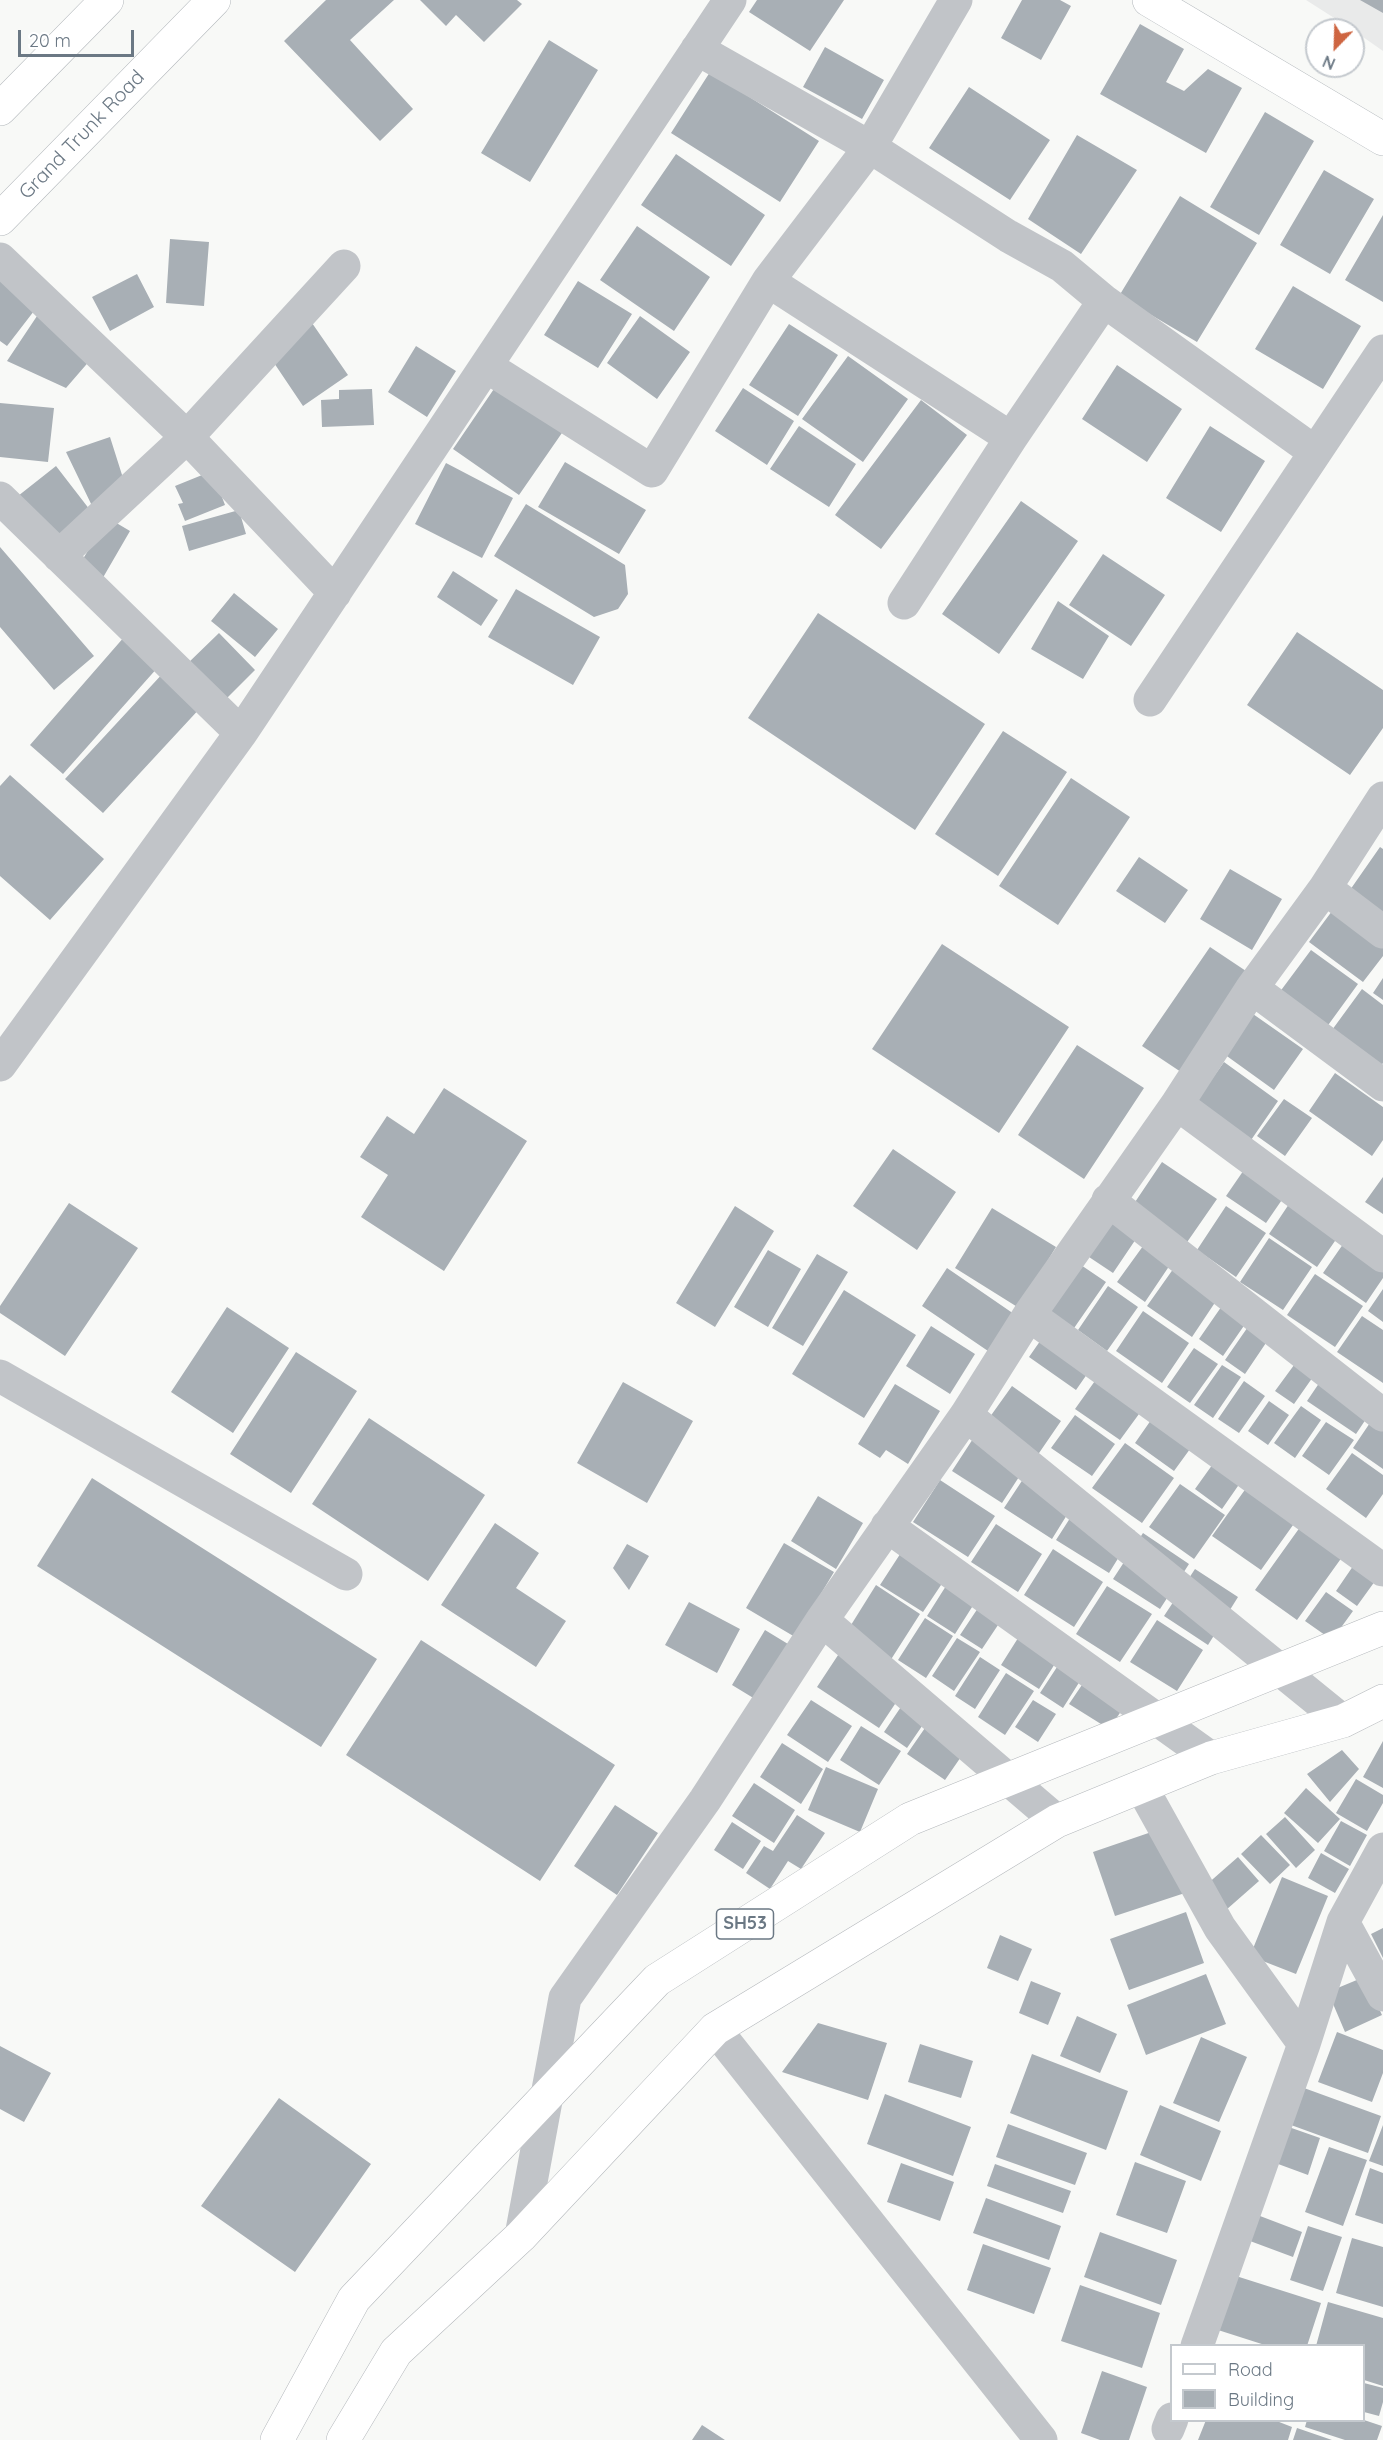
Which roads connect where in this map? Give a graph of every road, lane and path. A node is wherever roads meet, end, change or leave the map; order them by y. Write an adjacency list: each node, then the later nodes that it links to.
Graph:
1 (107, 0): 7 (main road)
2 (214, 0): 10 (main road, Grand Trunk Road)
3 (730, 0): 6 (street)
4 (956, 0): 9 (street)
5 (1149, 0): 8 (main road)
6 (697, 50): 9 (street); 16 (street)
7 (0, 110)
8 (1383, 139)
9 (870, 147): 13 (street); 14 (street)
10 (0, 219)
11 (0, 259): 17 (street)
12 (344, 266): 17 (street)
13 (768, 281): 16 (street); 18 (street)
14 (1104, 301): 18 (street); 19 (street)
15 (1383, 351): 19 (street)
16 (486, 366): 22 (street)
17 (187, 437): 21 (street); 22 (street)
18 (1011, 438): 23 (street)
19 (1315, 452): 24 (street)
20 (0, 498): 21 (street)
21 (59, 556): 25 (street)
22 (335, 593): 25 (street)
23 (904, 603)
24 (1150, 700)
25 (242, 733): 30 (street)
26 (1383, 798): 27 (street)
27 (1325, 888): 28 (street); 29 (street)
28 (1383, 932)
29 (1252, 988): 31 (street); 32 (street)
30 (0, 1065)
31 (1383, 1085)
32 (1177, 1104): 33 (street); 34 (street)
33 (1108, 1200): 35 (street); 37 (street)
34 (1383, 1256)
35 (1029, 1315): 38 (street); 40 (street)
36 (0, 1376): 41 (street)
37 (1383, 1414)
38 (966, 1415): 39 (street); 44 (street)
39 (887, 1526): 42 (street); 46 (street)
40 (1383, 1570)
41 (346, 1574)
42 (822, 1620): 49 (street); 57 (street)
43 (1383, 1628): 44 (main road, SH53)
44 (1280, 1670): 46 (main road, SH53); 47 (street)
45 (1383, 1701): 47 (main road)
46 (1157, 1719): 48 (street); 49 (main road, SH53)
47 (1343, 1721): 48 (main road)
48 (1211, 1758): 50 (main road)
49 (1009, 1779): 51 (street); 57 (main road, SH53)
50 (1141, 1786): 51 (main road); 56 (street)
51 (1057, 1821): 55 (main road)
52 (1383, 1850): 53 (street)
53 (1343, 1922): 54 (street); 56 (street)
54 (1383, 1995)
55 (715, 2029): 58 (main road); 62 (street)
56 (1304, 2044): 59 (street)
57 (548, 2094): 58 (street); 60 (main road, SH53)
58 (521, 2236): 61 (main road)
59 (1198, 2344)
60 (277, 2440)
61 (343, 2440)
62 (1041, 2440)

